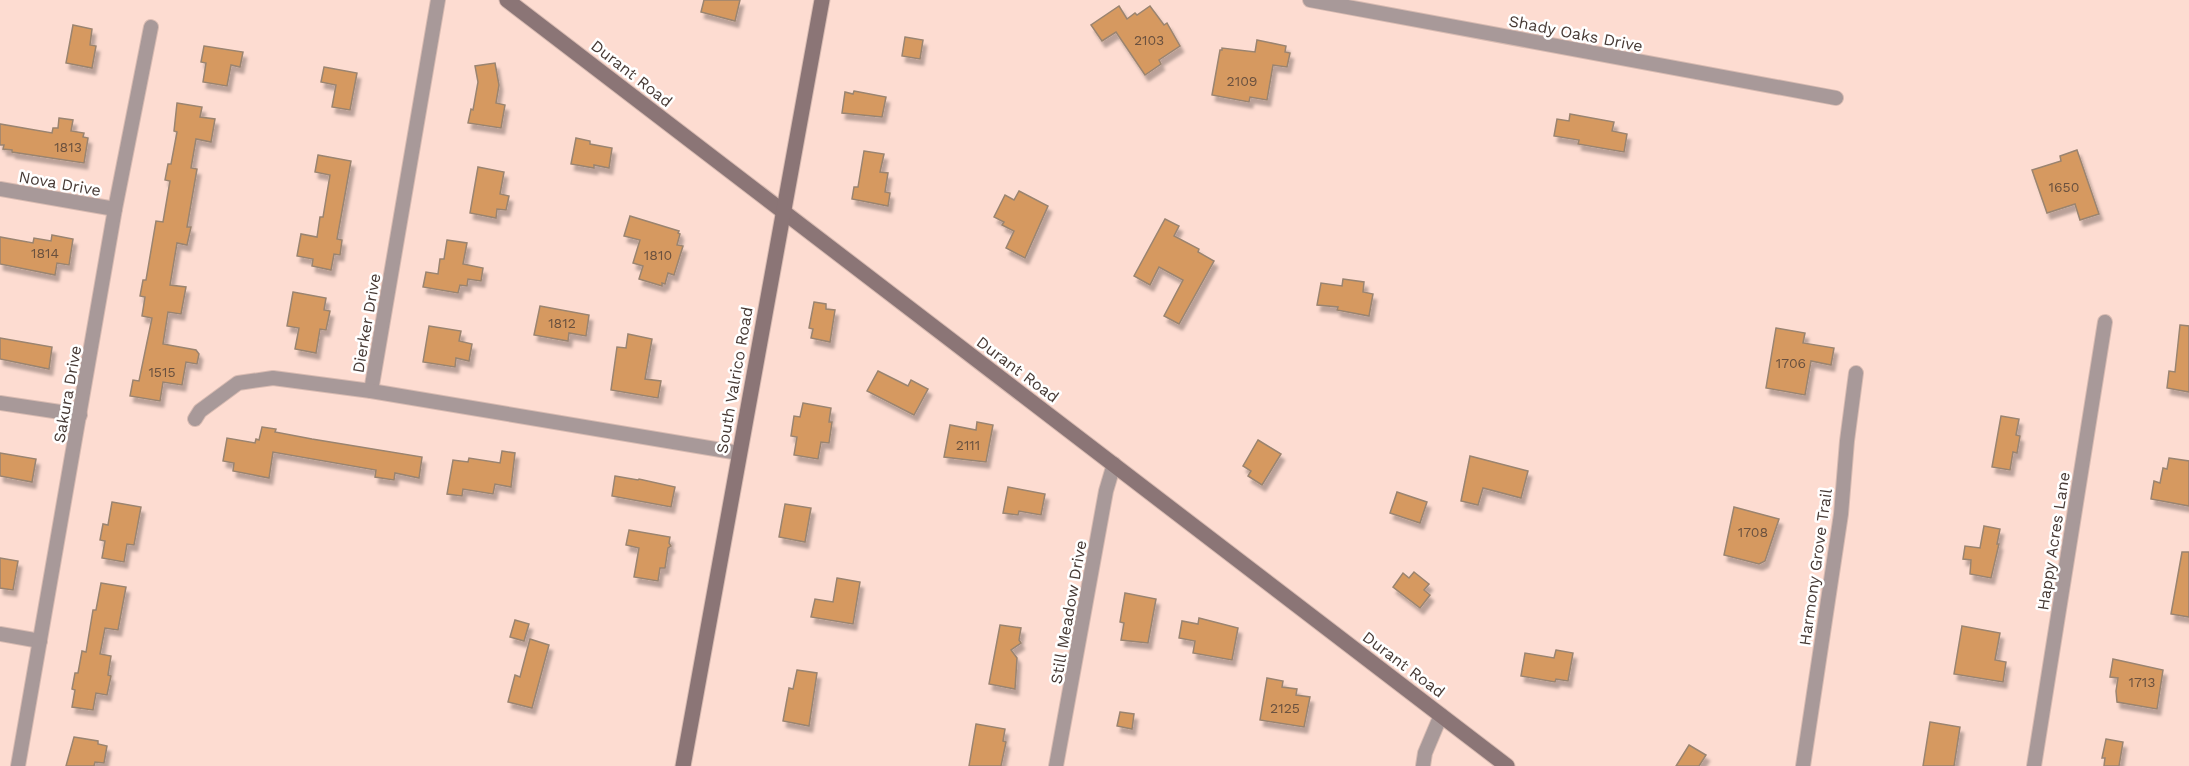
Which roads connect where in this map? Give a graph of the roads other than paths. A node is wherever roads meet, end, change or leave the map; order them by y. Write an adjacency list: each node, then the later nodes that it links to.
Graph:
1 (438, 0): 12 (street, Dierker Drive)
2 (507, 0): 9 (street, Durant Road)
3 (822, 0): 9 (street, South Valrico Road)
4 (1310, 0): 6 (street, Shady Oaks Drive)
5 (151, 27): 8 (street, Sakura Drive)
6 (1836, 98)
7 (0, 189): 8 (street, Nova Drive)
8 (115, 209): 14 (street, Sakura Drive)
9 (783, 212): 16 (street, South Valrico Road); 17 (street, Durant Road)
10 (2105, 322): 27 (street, Happy Acres Lane)
11 (1856, 373): 26 (street, Harmony Grove Trail)
12 (371, 391): 15 (street); 16 (street, Dierker Drive)
13 (0, 403): 14 (street)
14 (80, 415): 19 (street, Sakura Drive)
15 (195, 419)
16 (740, 453): 22 (street, South Valrico Road)
17 (1114, 464): 20 (street, Durant Road); 23 (street, Still Meadow Drive)
18 (0, 634): 19 (street)
19 (40, 641): 21 (street, Sakura Drive)
20 (1441, 715): 24 (street); 25 (street, Durant Road)
21 (18, 766)
22 (683, 766)
23 (1056, 766)
24 (1423, 766)
25 (1508, 766)
26 (1803, 766)
27 (2034, 766)

